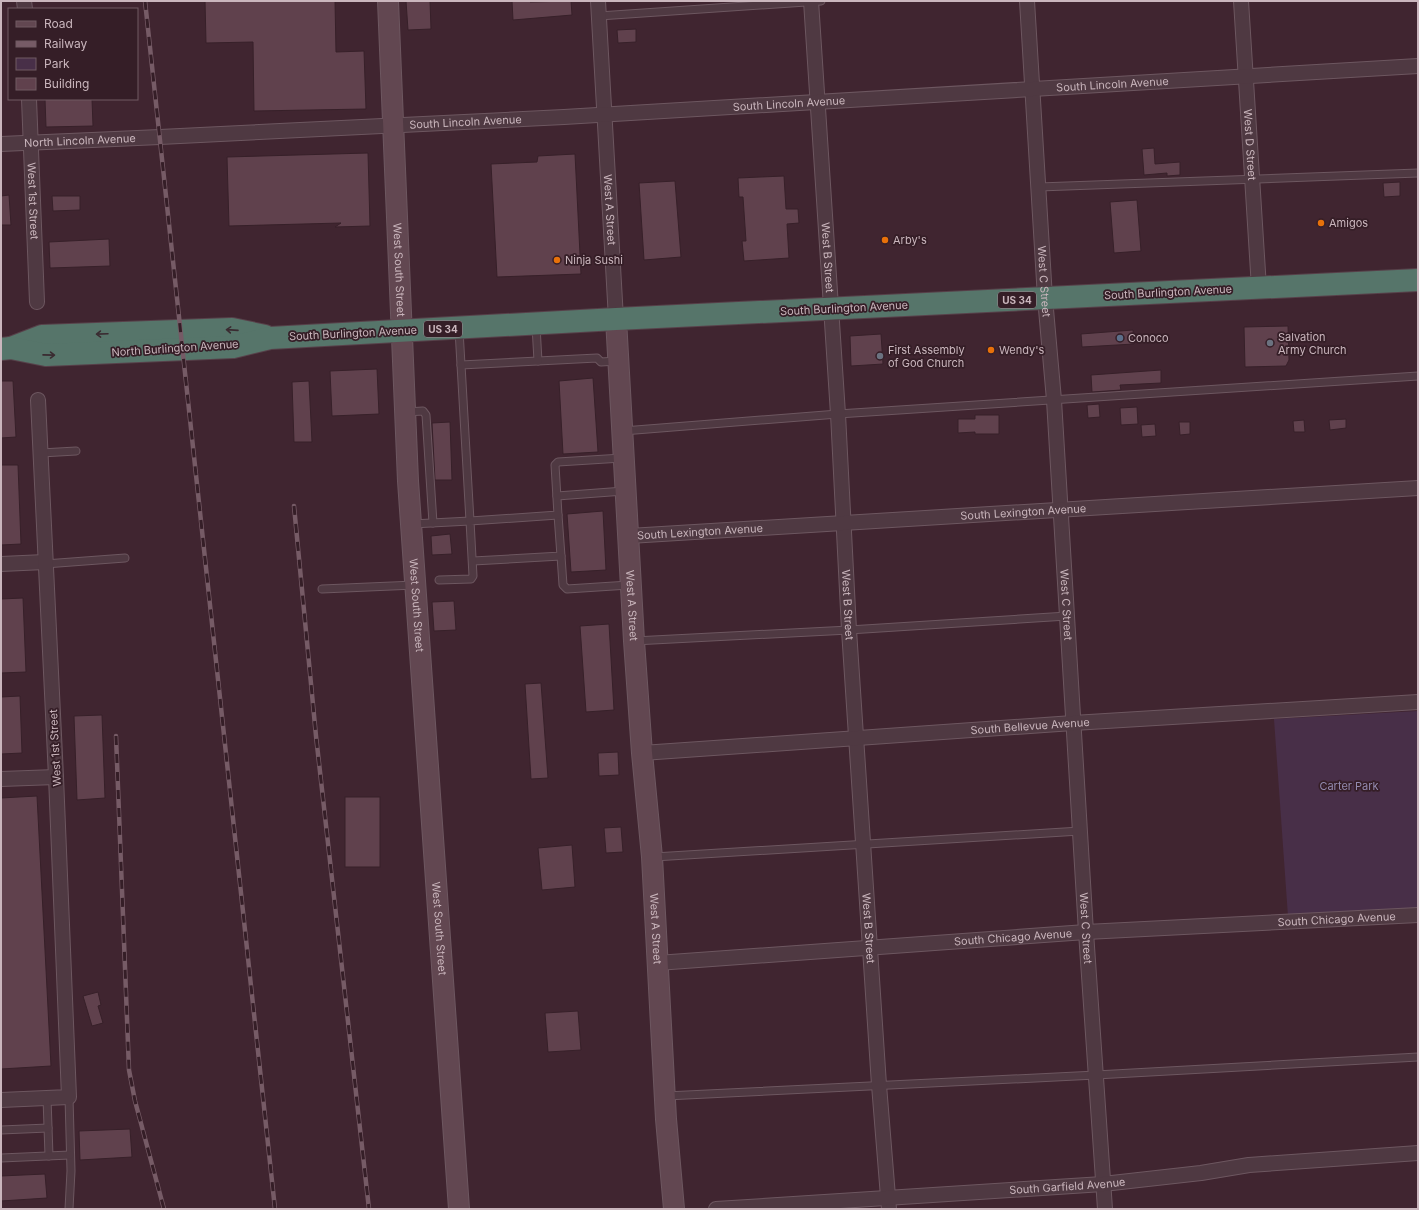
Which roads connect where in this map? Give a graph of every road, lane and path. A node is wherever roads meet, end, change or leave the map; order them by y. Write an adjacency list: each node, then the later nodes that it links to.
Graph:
1 (388, 1): 13 (street, West South Street)
2 (598, 1): 6 (street, West A Street)
3 (815, 1): 6 (lane); 11 (street, West B Street)
4 (1027, 1): 9 (street, West C Street)
5 (1241, 1): 8 (street, West D Street)
6 (598, 16): 12 (street, West A Street)
7 (1418, 66): 8 (street, South Lincoln Avenue)
8 (1245, 76): 9 (street, South Lincoln Avenue); 18 (street, West D Street)
9 (1032, 89): 11 (street, South Lincoln Avenue); 19 (street, West C Street)
10 (29, 100): 15 (street, West 1st Street)
11 (818, 101): 12 (street, South Lincoln Avenue); 24 (street, West B Street)
12 (604, 114): 13 (street, South Lincoln Avenue); 25 (street, West A Street)
13 (394, 125): 14 (street, South Lincoln Avenue); 28 (street, West South Street)
14 (160, 137): 15 (street, North Lincoln Avenue)
15 (30, 143): 16 (street, North Lincoln Avenue); 23 (street, West 1st Street)
16 (1, 144)
17 (1418, 173): 18 (lane)
18 (1251, 179): 19 (lane); 21 (street, West D Street)
19 (1039, 187): 22 (street, West C Street)
20 (1418, 280): 21 (highway, South Burlington Avenue / US 34)
21 (1259, 288): 22 (highway, South Burlington Avenue / US 34)
22 (1046, 298): 24 (highway, South Burlington Avenue / US 34); 36 (street, West C Street)
23 (37, 302)
24 (831, 309): 25 (highway, South Burlington Avenue / US 34); 38 (street, West B Street)
25 (616, 319): 26 (highway, South Burlington Avenue / US 34); 32 (street, West A Street)
26 (536, 324): 27 (highway, South Burlington Avenue / US 34); 31 (lane)
27 (459, 328): 28 (highway, South Burlington Avenue / US 34); 33 (lane)
28 (401, 331): 29 (highway, South Burlington Avenue / US 34); 37 (street, West South Street)
29 (270, 338): 30 (highway, North Burlington Avenue / US 34)
30 (6, 348)
31 (538, 361): 32 (lane); 33 (lane)
32 (619, 361): 39 (street, West A Street)
33 (461, 365): 48 (lane)
34 (1418, 376): 36 (lane)
35 (38, 400): 41 (street, West 1st Street)
36 (1054, 400): 38 (lane); 46 (street, West C Street)
37 (405, 412): 50 (lane); 51 (street, West South Street)
38 (838, 414): 39 (lane); 49 (street, West B Street)
39 (623, 431): 42 (street, West A Street)
40 (76, 451): 41 (lane)
41 (41, 453): 56 (street, West 1st Street)
42 (624, 458): 44 (street, West A Street); 45 (lane)
43 (1418, 488): 46 (street, South Lexington Avenue)
44 (626, 491): 45 (lane); 52 (street, West A Street)
45 (557, 496): 47 (lane)
46 (1060, 509): 49 (street, South Lexington Avenue); 62 (street, West C Street)
47 (558, 515): 48 (lane); 53 (lane)
48 (470, 520): 50 (lane); 55 (lane)
49 (843, 522): 52 (street, South Lexington Avenue); 63 (street, West B Street)
50 (433, 523): 51 (lane)
51 (411, 524): 59 (street, West South Street)
52 (629, 536): 60 (street, West A Street)
53 (561, 556): 55 (lane); 60 (lane)
54 (125, 558): 56 (lane)
55 (472, 561): 58 (lane)
56 (45, 563): 57 (street); 69 (street, West 1st Street)
57 (1, 564)
58 (439, 580)
59 (415, 585): 61 (lane); 94 (street, West South Street)
60 (631, 585): 64 (street, West A Street)
61 (322, 589)
62 (1067, 616): 63 (lane); 66 (street, West C Street)
63 (849, 630): 64 (lane); 67 (street, West B Street)
64 (634, 641): 68 (street, West A Street)
65 (1418, 702): 66 (street, South Bellevue Avenue)
66 (1074, 723): 67 (street, South Bellevue Avenue); 71 (street, West C Street)
67 (856, 738): 68 (street, South Bellevue Avenue); 72 (street, West B Street)
68 (642, 753): 73 (street, West A Street)
69 (56, 777): 70 (street); 82 (street, West 1st Street)
70 (1, 779)
71 (1080, 831): 72 (lane); 75 (street, West C Street)
72 (863, 844): 73 (lane); 76 (street, West B Street)
73 (652, 858): 77 (street, West A Street)
74 (1418, 915): 75 (street, South Chicago Avenue)
75 (1086, 932): 76 (street, South Chicago Avenue); 79 (street, West C Street)
76 (870, 948): 77 (street, South Chicago Avenue); 80 (street, West B Street)
77 (657, 963): 81 (street, West A Street)
78 (1418, 1057): 79 (lane)
79 (1096, 1075): 80 (lane); 91 (street, West C Street)
80 (879, 1085): 81 (lane); 92 (street, West B Street)
81 (664, 1096): 95 (street, West A Street)
82 (69, 1097): 83 (street); 88 (lane)
83 (47, 1098): 84 (street); 85 (lane)
84 (1, 1100)
85 (48, 1128): 86 (lane); 89 (lane)
86 (1, 1130)
87 (1418, 1154): 91 (street, South Garfield Avenue)
88 (70, 1155): 89 (lane); 93 (lane)
89 (49, 1156): 90 (lane)
90 (1, 1158)
91 (1103, 1184): 92 (street, South Garfield Avenue); 97 (street, West C Street)
92 (889, 1203): 96 (street, South Garfield Avenue)
93 (69, 1209)
94 (459, 1209)
95 (674, 1209)
96 (716, 1209)
97 (1105, 1209)

